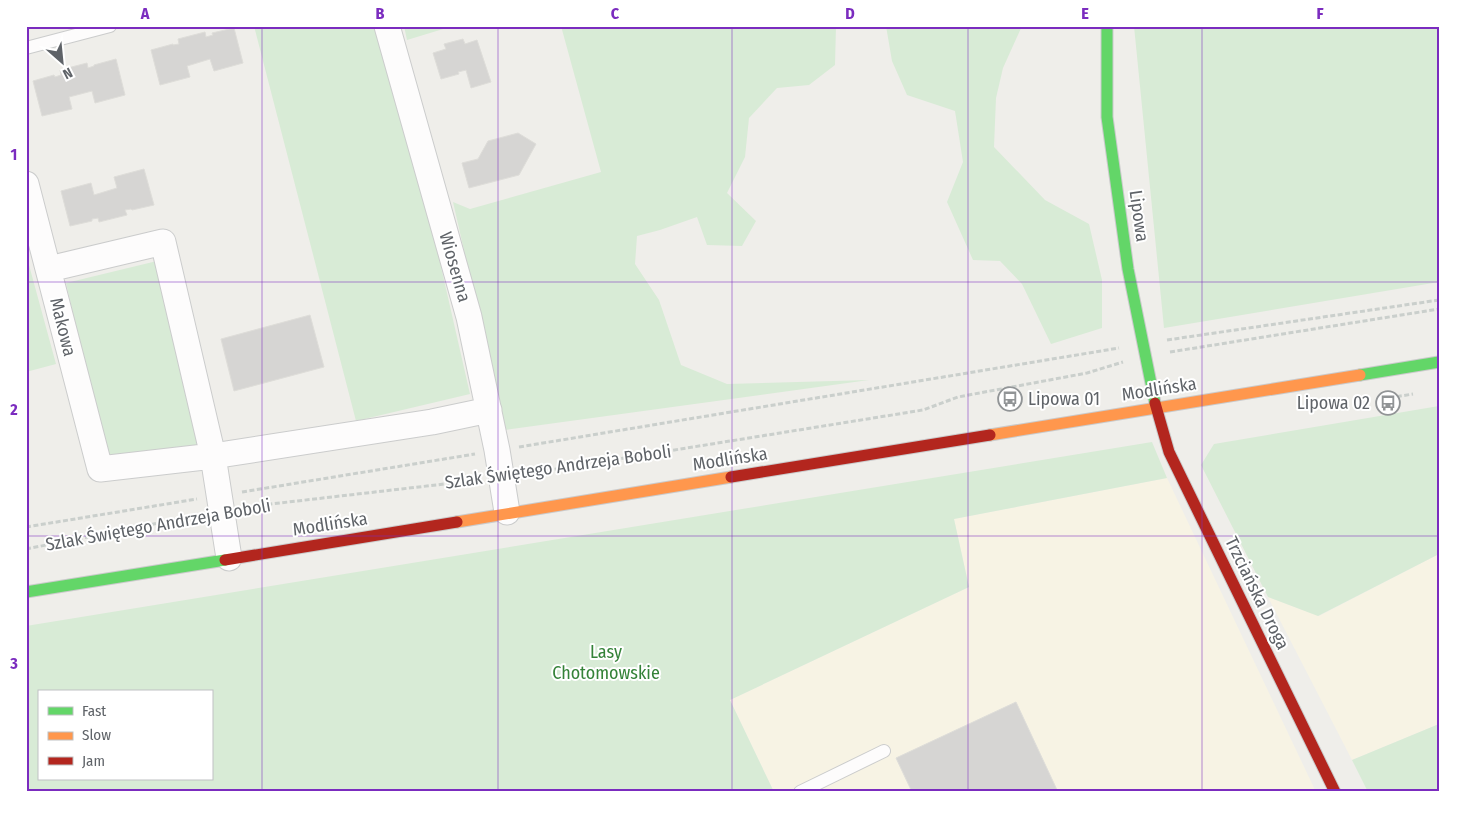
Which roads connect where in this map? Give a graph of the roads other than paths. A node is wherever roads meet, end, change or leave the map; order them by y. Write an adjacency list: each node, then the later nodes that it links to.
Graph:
1 (110, 26): 4 (lane)
2 (387, 26): 9 (street, Wiosenna)
3 (1107, 26): 8 (main road, Lipowa)
4 (26, 48)
5 (26, 184): 6 (street, Makowa)
6 (49, 269): 10 (street, Makowa); 10 (street)
7 (1439, 362): 8 (main road, Modlińska)
8 (1156, 408): 11 (main road, Modlińska); 16 (main road, Trzciańska Droga)
9 (489, 410): 10 (street); 11 (street, Wiosenna)
10 (213, 456): 12 (street)
11 (507, 512): 12 (main road, Modlińska)
12 (229, 558): 13 (main road, Modlińska)
13 (26, 592)
14 (884, 751): 15 (lane)
15 (800, 792)
16 (1335, 792)

